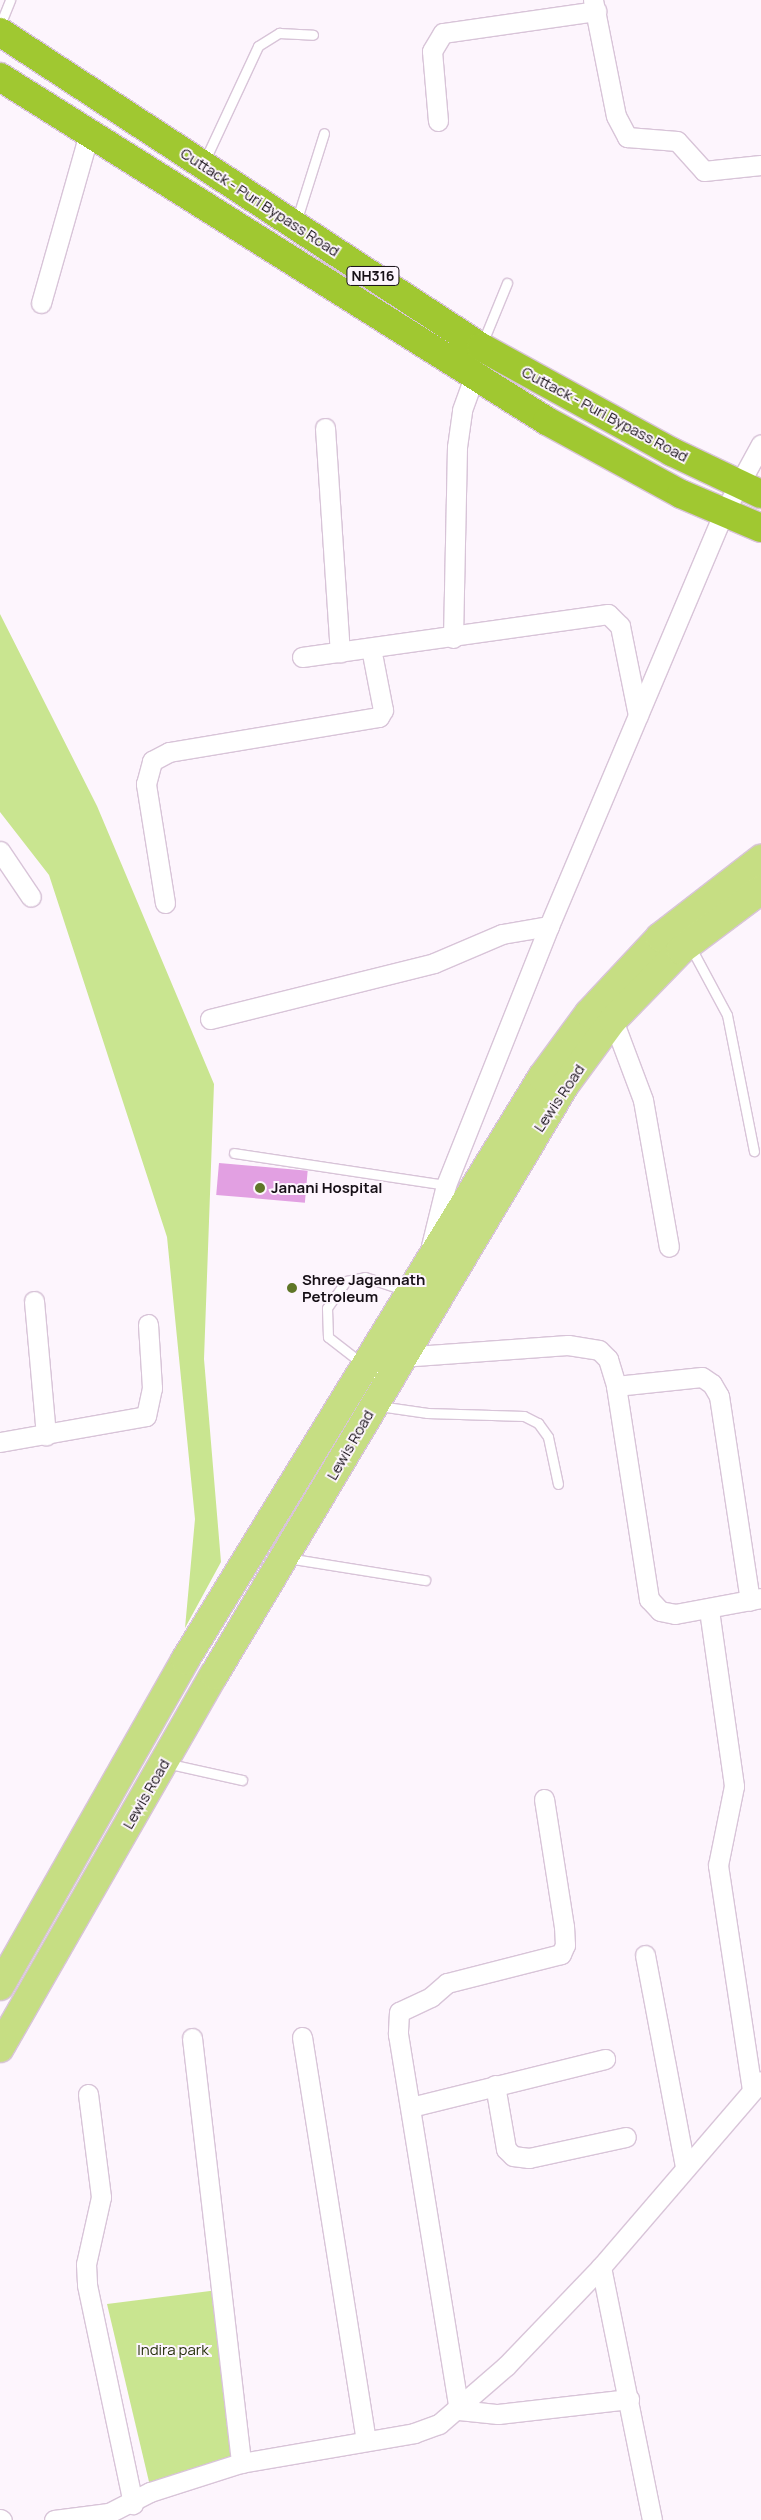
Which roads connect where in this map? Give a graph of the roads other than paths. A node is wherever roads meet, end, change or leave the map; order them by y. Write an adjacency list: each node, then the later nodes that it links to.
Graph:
1 (10, 0): 3 (lane)
2 (594, 6): 7 (street); 11 (street)
3 (0, 25)
4 (0, 32): 10 (highway, Cuttack - Puri Bypass Road / NH316)
5 (313, 35): 10 (lane)
6 (0, 77): 8 (highway, Cuttack - Puri Bypass Road / NH316)
7 (438, 121)
8 (88, 133): 14 (street); 16 (highway, Cuttack - Puri Bypass Road / NH316)
9 (324, 133): 12 (lane)
10 (202, 164): 12 (highway, Cuttack - Puri Bypass Road / NH316)
11 (761, 165)
12 (295, 225): 15 (highway, Cuttack - Puri Bypass Road / NH316)
13 (507, 283): 15 (lane)
14 (41, 303)
15 (481, 347): 19 (highway, Cuttack - Puri Bypass Road / NH316)
16 (474, 377): 20 (highway, Cuttack - Puri Bypass Road / NH316); 22 (street)
17 (324, 428): 24 (street)
18 (761, 444): 19 (street)
19 (749, 488): 20 (street)
20 (724, 512): 21 (highway, Cuttack - Puri Bypass Road / NH316); 26 (street)
21 (761, 528)
22 (453, 638): 23 (street); 26 (street)
23 (371, 648): 24 (street); 31 (street)
24 (340, 652): 25 (street)
25 (302, 657)
26 (638, 715): 32 (street)
27 (0, 850): 30 (street)
28 (761, 859): 40 (main road, Lewis Road)
29 (761, 890): 33 (main road, Lewis Road)
30 (31, 896)
31 (165, 903)
32 (549, 926): 34 (street); 38 (street)
33 (688, 942): 35 (main road, Lewis Road); 36 (lane)
34 (210, 1019)
35 (613, 1020): 39 (street); 43 (main road, Lewis Road)
36 (754, 1151)
37 (234, 1154): 38 (lane)
38 (446, 1185): 40 (street)
39 (669, 1247)
40 (428, 1257): 41 (main road, Lewis Road)
41 (407, 1292): 43 (lane); 46 (main road, Lewis Road); 46 (lane)
42 (34, 1301): 49 (street)
43 (429, 1310): 45 (main road, Lewis Road)
44 (148, 1324): 49 (street)
45 (401, 1356): 47 (street); 48 (main road, Lewis Road)
46 (362, 1366): 48 (lane); 59 (main road, Lewis Road)
47 (616, 1386): 54 (street); 55 (street)
48 (380, 1394): 51 (lane); 52 (main road, Lewis Road)
49 (46, 1435): 50 (street)
50 (0, 1442)
51 (558, 1484)
52 (285, 1557): 53 (lane); 56 (main road, Lewis Road)
53 (425, 1580)
54 (755, 1599): 55 (street)
55 (708, 1610): 68 (street)
56 (164, 1762): 57 (lane); 60 (main road, Lewis Road)
57 (242, 1780)
58 (544, 1799): 70 (street)
59 (28, 1938): 60 (main road); 62 (main road, Lewis Road)
60 (56, 1951): 65 (main road, Lewis Road)
61 (645, 1955): 72 (street)
62 (0, 1986)
63 (302, 2037): 76 (street)
64 (192, 2038): 77 (street)
65 (0, 2048)
66 (604, 2059): 67 (street)
67 (495, 2085): 70 (street); 71 (street)
68 (758, 2088): 72 (street)
69 (88, 2094): 78 (street)
70 (411, 2107): 75 (street)
71 (626, 2136)
72 (685, 2167): 73 (street)
73 (601, 2267): 74 (street); 75 (street)
74 (629, 2399): 75 (street); 81 (street)
75 (459, 2410): 76 (street)
76 (366, 2441): 77 (street)
77 (241, 2463): 78 (street)
78 (133, 2504): 79 (street)
79 (110, 2517): 80 (street)
80 (54, 2520)
81 (652, 2520)

